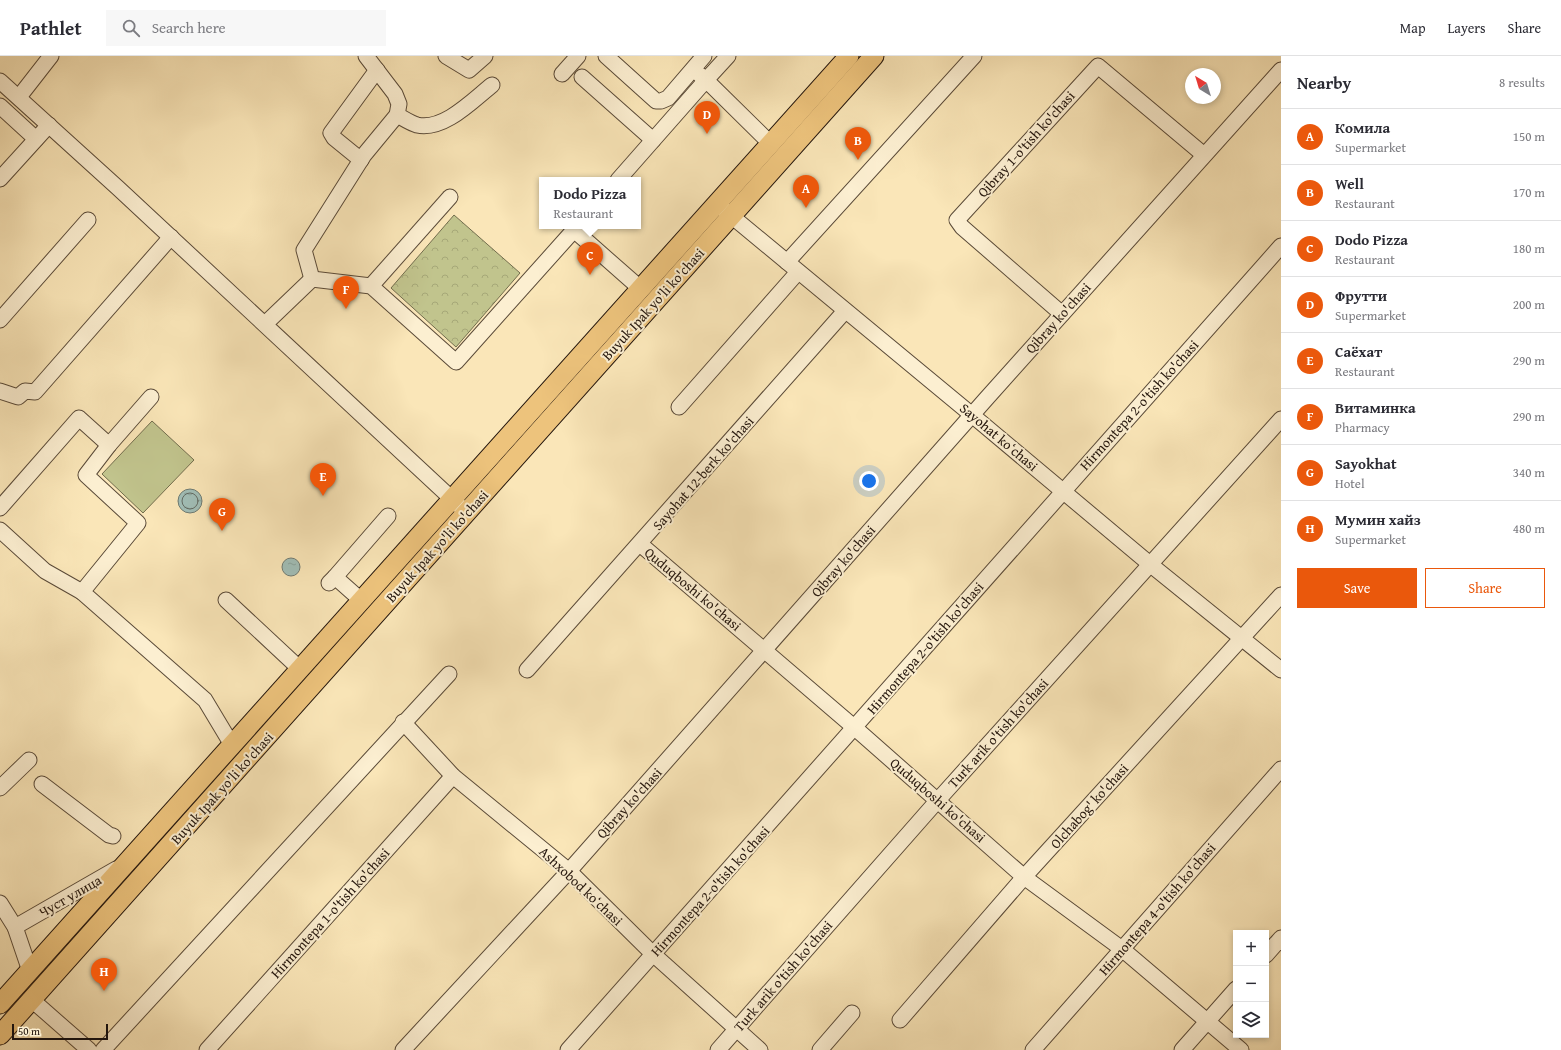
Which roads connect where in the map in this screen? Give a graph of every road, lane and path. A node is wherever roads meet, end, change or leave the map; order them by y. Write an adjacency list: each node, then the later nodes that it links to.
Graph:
1 (51, 56): 20 (street)
2 (366, 56): 13 (street)
3 (446, 56): 4 (street)
4 (485, 56)
5 (578, 56): 15 (street)
6 (606, 56): 12 (street)
7 (704, 56): 12 (street)
8 (728, 56): 17 (street)
9 (849, 56): 26 (main road, Buyuk Ipak yo'li ko'chasi)
10 (874, 56): 33 (main road, Buyuk Ipak yo'li ko'chasi)
11 (974, 56): 39 (street)
12 (693, 69): 17 (street)
13 (377, 70): 22 (street); 28 (street)
14 (1281, 70): 27 (street, Qibray ko'chasi)
15 (562, 74)
16 (582, 77): 25 (street)
17 (706, 80): 25 (street); 26 (street)
18 (0, 81): 20 (street)
19 (492, 85): 22 (street)
20 (18, 97): 23 (street)
21 (0, 106): 24 (street)
22 (397, 115): 28 (street)
23 (49, 125): 24 (street); 37 (street)
24 (36, 139): 30 (street)
25 (653, 140): 29 (street)
26 (771, 144): 32 (main road, Buyuk Ipak yo'li ko'chasi)
27 (1204, 155): 44 (street, Qibray ko'chasi); 44 (street, Qibray 1-o'tish ko'chasi)
28 (361, 160): 40 (street)
29 (621, 177)
30 (0, 179)
31 (450, 197): 41 (street)
32 (717, 205): 33 (street, Sayohat koʻchasi); 42 (main road, Buyuk Ipak yo'li ko'chasi)
33 (732, 216): 39 (street, Sayohat koʻchasi); 56 (main road, Buyuk Ipak yo'li ko'chasi)
34 (88, 220): 45 (street)
35 (575, 229): 41 (street)
36 (577, 229): 42 (street)
37 (171, 237): 46 (street); 47 (street)
38 (1281, 246): 53 (street, Hirmontepa 2-o'tish ko'chasi)
39 (793, 267): 43 (street, Sayohat koʻchasi); 49 (street)
40 (312, 279): 41 (street); 46 (street)
41 (371, 286)
42 (641, 289): 54 (main road, Buyuk Ipak yo'li ko'chasi)
43 (845, 311): 50 (street, Sayohat koʻchasi); 59 (street, Sayohat 12-berk ko'chasi)
44 (1062, 314): 50 (street, Qibray ko'chasi)
45 (0, 320)
46 (265, 324): 54 (street)
47 (0, 391)
48 (151, 397): 52 (street)
49 (679, 407)
50 (972, 415): 53 (street, Sayohat koʻchasi); 66 (street, Qibray ko'chasi)
51 (1281, 419): 60 (street, Turk arik o'tish ko'chasi)
52 (108, 445): 55 (street); 61 (street)
53 (1063, 490): 60 (street, Sayohat koʻchasi); 72 (street, Hirmontepa 2-o'tish ko'chasi)
54 (452, 500): 56 (street); 64 (main road, Buyuk Ipak yo'li ko'chasi)
55 (0, 508)
56 (467, 513): 93 (main road, Buyuk Ipak yo'li ko'chasi)
57 (388, 516): 64 (street)
58 (0, 530): 61 (street)
59 (640, 544): 66 (street, Quduqboshi ko'chasi); 68 (street, Sayohat 12-berk ko'chasi)
60 (1151, 565): 65 (street, Sayohat koʻchasi); 79 (street, Turk arik o'tish ko'chasi)
61 (82, 592): 73 (street)
62 (1281, 595): 65 (street, Olchabog' ko'chasi)
63 (226, 600): 67 (street)
64 (362, 601): 67 (main road, Buyuk Ipak yo'li ko'chasi)
65 (1242, 638): 69 (street, Sayohat koʻchasi); 83 (street, Olchabog' ko'chasi)
66 (764, 650): 72 (street, Quduqboshi ko'chasi); 82 (street, Qibray ko'chasi)
67 (300, 669): 73 (main road, Buyuk Ipak yo'li ko'chasi)
68 (527, 670)
69 (1281, 670)
70 (449, 674): 71 (street)
71 (403, 722): 76 (street, Ashxobod koʻchasi); 100 (street)
72 (855, 728): 79 (street, Quduqboshi ko'chasi); 89 (street, Hirmontepa 2-o'tish ko'chasi)
73 (232, 745): 81 (main road, Buyuk Ipak yo'li ko'chasi)
74 (29, 760): 78 (street)
75 (1281, 769): 87 (street, Hirmontepa 4-o'tish ko'chasi)
76 (453, 776): 82 (street, Ashxobod koʻchasi); 101 (street, Hirmontepa 1-o'tish ko'chasi)
77 (42, 784): 80 (street)
78 (0, 788)
79 (938, 800): 83 (street, Quduqboshi ko'chasi); 97 (street, Turk arik o'tish ko'chasi)
80 (113, 836)
81 (125, 864): 85 (street, Чуст улица); 90 (main road, Buyuk Ipak yo'li ko'chasi)
82 (568, 871): 89 (street, Ashxobod koʻchasi); 102 (street, Qibray ko'chasi)
83 (1024, 877): 87 (street, Quduqboshi ko'chasi); 95 (street, Olchabog' ko'chasi)
84 (0, 903): 85 (street)
85 (15, 927): 90 (street)
86 (1281, 938): 88 (street)
87 (1122, 949): 96 (street, Quduqboshi ko'chasi); 107 (street, Hirmontepa 4-o'tish ko'chasi)
88 (1269, 952)
89 (653, 954): 97 (street, Ashxobod koʻchasi); 103 (street, Hirmontepa 2-o'tish ko'chasi)
90 (30, 971): 92 (main road); 93 (main road)
91 (1233, 992): 96 (street)
92 (9, 994): 93 (main road)
93 (32, 1000): 98 (main road, Buyuk Ipak yo'li ko'chasi); 99 (street)
94 (852, 1013): 106 (street)
95 (900, 1020)
96 (1208, 1021): 108 (street); 109 (street, Quduqboshi ko'chasi)
97 (737, 1029): 104 (street, Turk arik o'tish ko'chasi); 105 (street, Ashxobod koʻchasi)
98 (0, 1035)
99 (88, 1050)
100 (103, 1050)
101 (207, 1050)
102 (404, 1050)
103 (568, 1050)
104 (718, 1050)
105 (760, 1050)
106 (820, 1050)
107 (1033, 1050)
108 (1182, 1050)
109 (1241, 1050)

